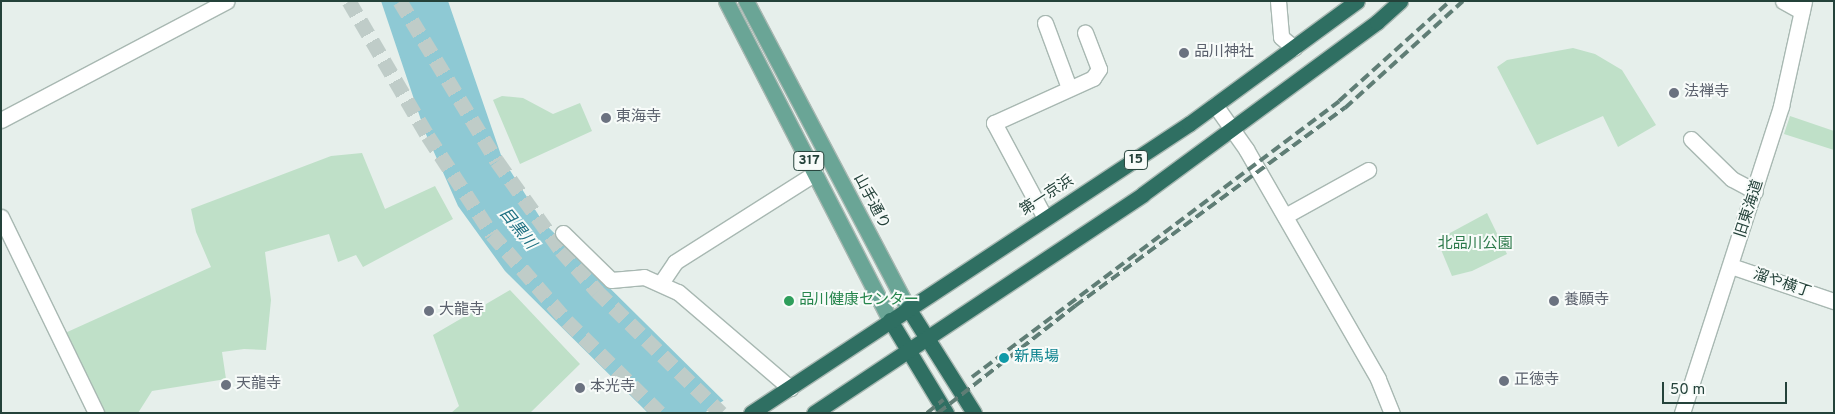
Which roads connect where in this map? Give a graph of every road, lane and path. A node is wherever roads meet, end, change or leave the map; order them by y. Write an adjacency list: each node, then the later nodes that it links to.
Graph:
1 (227, 1): 14 (street)
2 (726, 1): 18 (main road, 317)
3 (1278, 1): 11 (street)
4 (1357, 1): 11 (highway, 第一京浜 / 15)
5 (1400, 1): 15 (highway, 15)
6 (1783, 1): 8 (street)
7 (750, 3): 27 (main road, 山手通り / 317)
8 (1802, 6): 19 (street, 旧東海道)
9 (1044, 23): 12 (street)
10 (1085, 32): 12 (street)
11 (1294, 48): 13 (highway, 第一京浜 / 15)
12 (1069, 88): 22 (street)
13 (1216, 105): 15 (street); 22 (highway, 第一京浜 / 15)
14 (1, 120)
15 (1232, 129): 20 (street); 29 (highway, 15)
16 (1691, 139): 19 (street)
17 (1368, 170): 20 (street)
18 (815, 173): 25 (street); 28 (main road, 317)
19 (1755, 191): 24 (street, 旧東海道)
20 (1285, 216): 37 (street)
21 (1, 217): 32 (street)
22 (1045, 218): 27 (highway, 第一京浜 / 15)
23 (563, 233): 25 (street)
24 (1731, 266): 26 (street, 溜や横丁); 38 (street, 旧東海道)
25 (662, 283): 31 (street)
26 (1834, 301)
27 (908, 308): 28 (highway, 第一京浜 / 15); 29 (highway, 山手通り)
28 (890, 320): 30 (highway); 31 (highway, 第一京浜 / 15)
29 (925, 337): 30 (highway, 15); 36 (highway, 山手通り)
30 (907, 349): 34 (highway, 15); 35 (highway)
31 (790, 388): 33 (highway, 第一京浜 / 15)
32 (96, 413)
33 (751, 413)
34 (814, 413)
35 (946, 413)
36 (974, 413)
37 (1392, 413)
38 (1682, 413)

